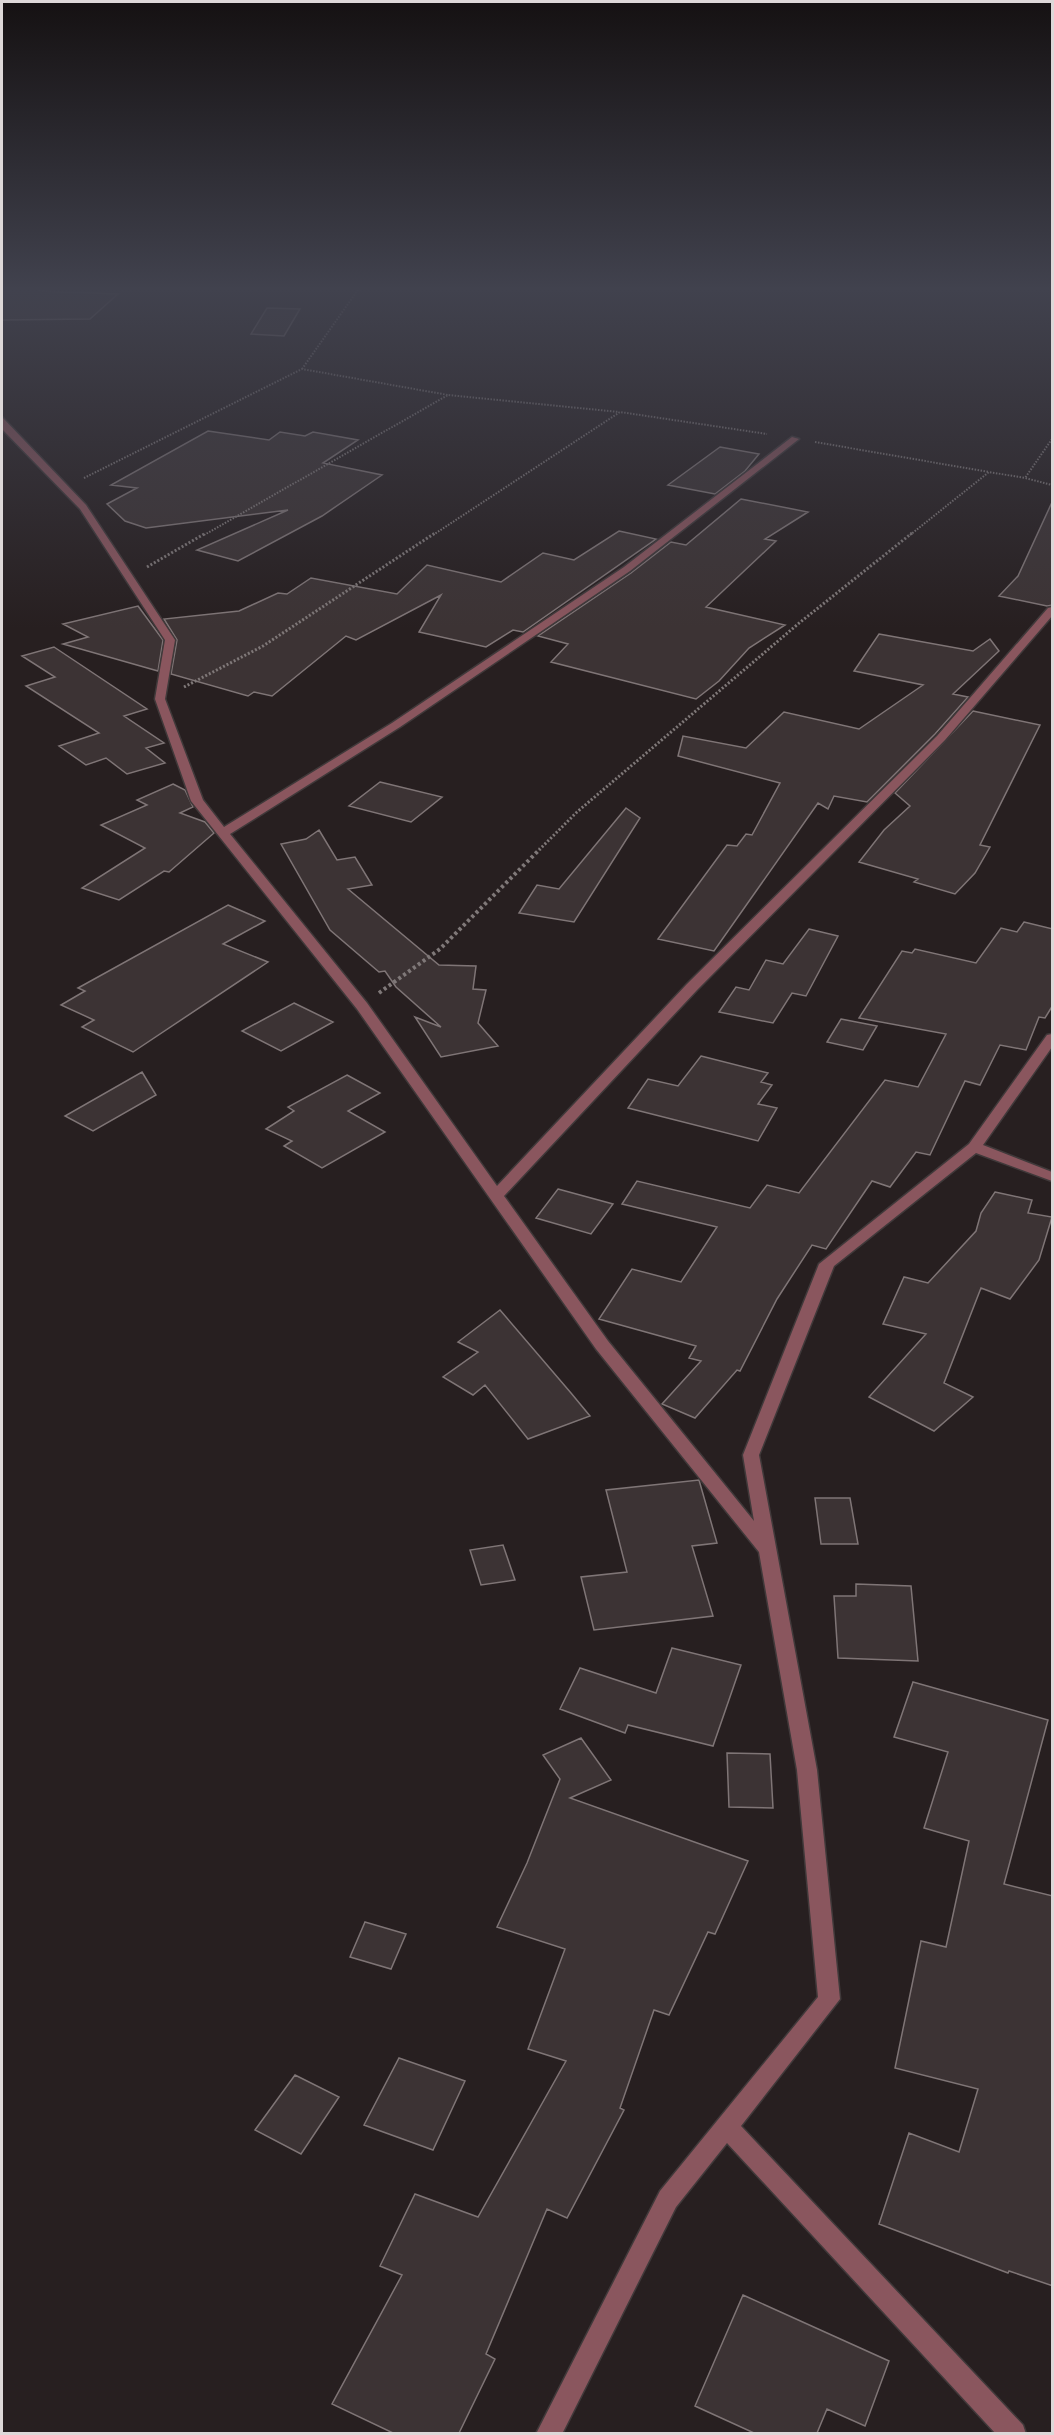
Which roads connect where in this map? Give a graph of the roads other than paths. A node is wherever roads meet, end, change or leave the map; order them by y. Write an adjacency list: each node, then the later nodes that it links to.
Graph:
1 (2, 420): 4 (street)
2 (795, 438): 4 (street)
3 (1053, 610): 8 (street)
4 (224, 833): 8 (street)
5 (1053, 1038): 6 (street)
6 (974, 1147): 7 (street); 9 (street)
7 (1053, 1177)
8 (496, 1196): 9 (street)
9 (768, 1550): 10 (street)
10 (726, 2126): 11 (street); 12 (street)
11 (548, 2433)
12 (1014, 2433)

